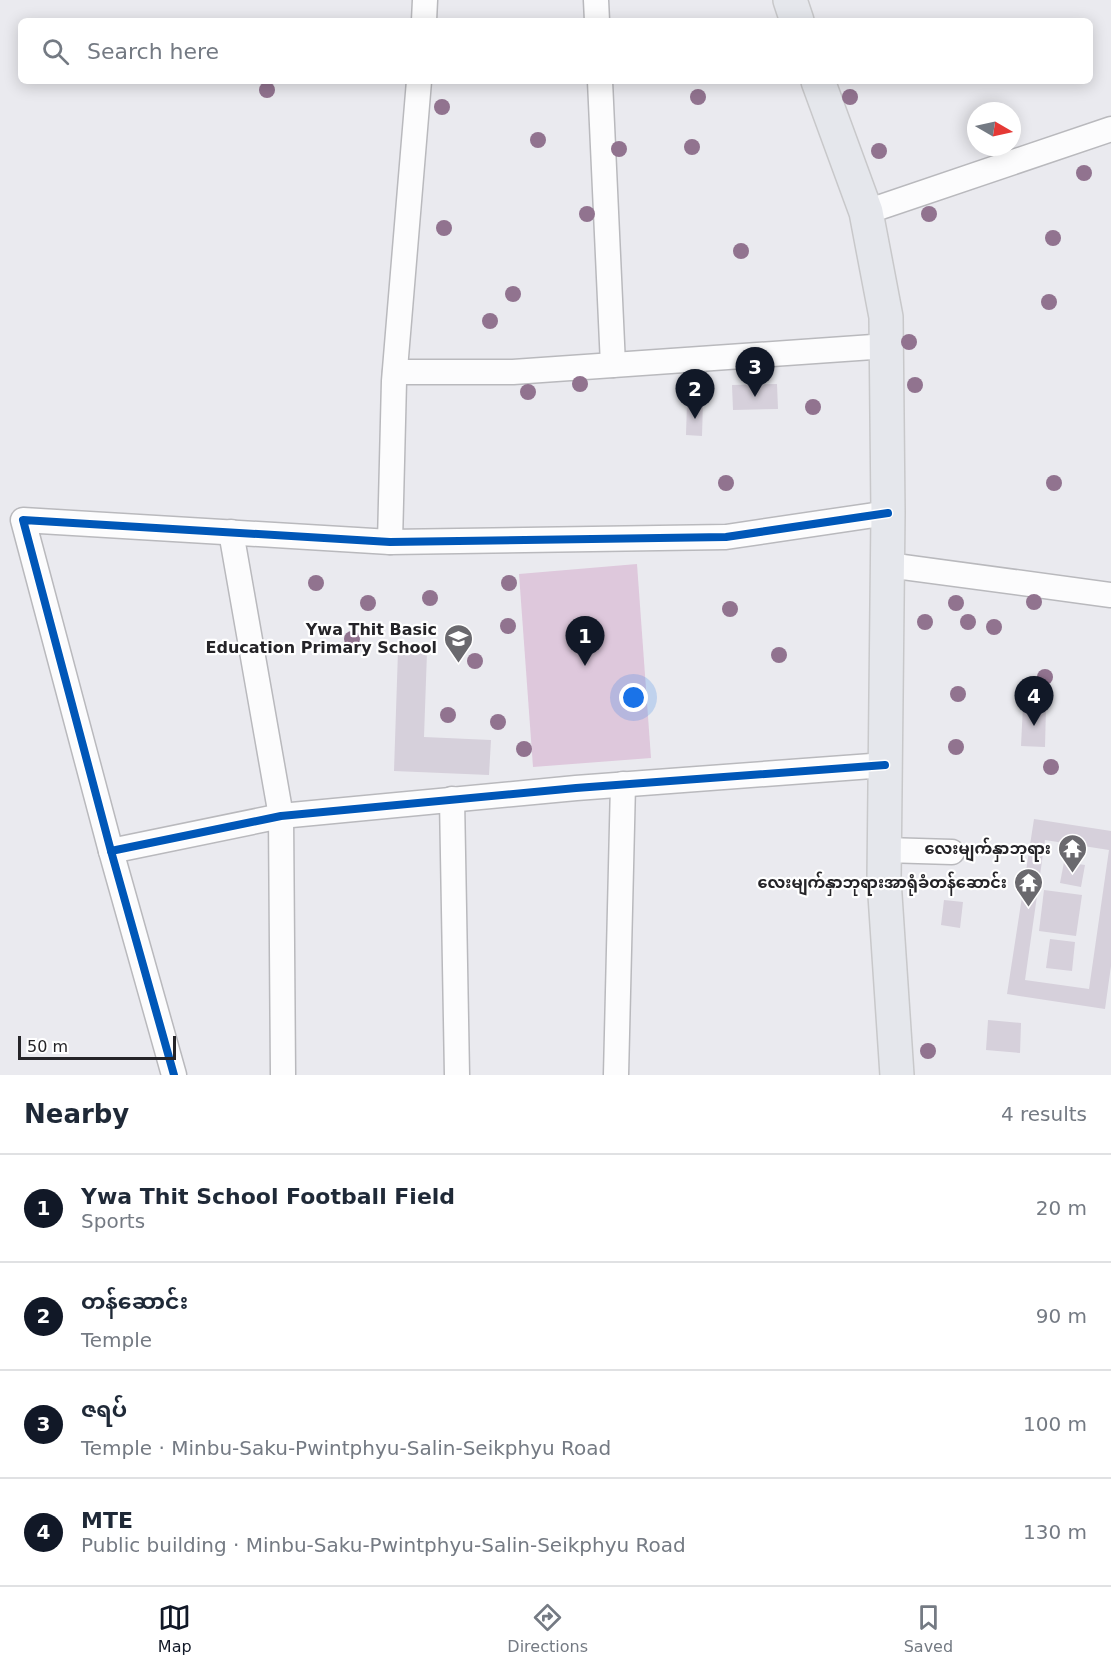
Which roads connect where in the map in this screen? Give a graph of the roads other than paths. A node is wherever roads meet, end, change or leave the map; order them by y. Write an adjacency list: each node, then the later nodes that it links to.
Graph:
1 (425, 0): 4 (street)
2 (597, 0): 5 (street)
3 (790, 0): 6 (main road)
4 (424, 18)
5 (597, 18)
6 (796, 18)
7 (419, 84): 14 (street)
8 (600, 84): 13 (street)
9 (819, 84): 11 (main road)
10 (1111, 129): 11 (street)
11 (866, 212): 12 (main road)
12 (886, 346): 13 (street); 15 (main road)
13 (613, 365): 14 (street)
14 (395, 372): 17 (street)
15 (888, 513): 17 (street); 18 (main road)
16 (231, 532): 17 (street); 23 (street); 25 (street)
17 (390, 542)
18 (888, 565): 19 (street); 20 (main road)
19 (1111, 595)
20 (885, 765): 21 (street); 24 (main road)
21 (623, 784): 22 (street); 30 (street)
22 (452, 799): 23 (street); 29 (street)
23 (281, 816): 25 (street); 28 (street)
24 (885, 850): 26 (street); 31 (main road)
25 (111, 851): 27 (street)
26 (952, 852)
27 (174, 1075)
28 (283, 1075)
29 (457, 1075)
30 (616, 1075)
31 (897, 1075)

